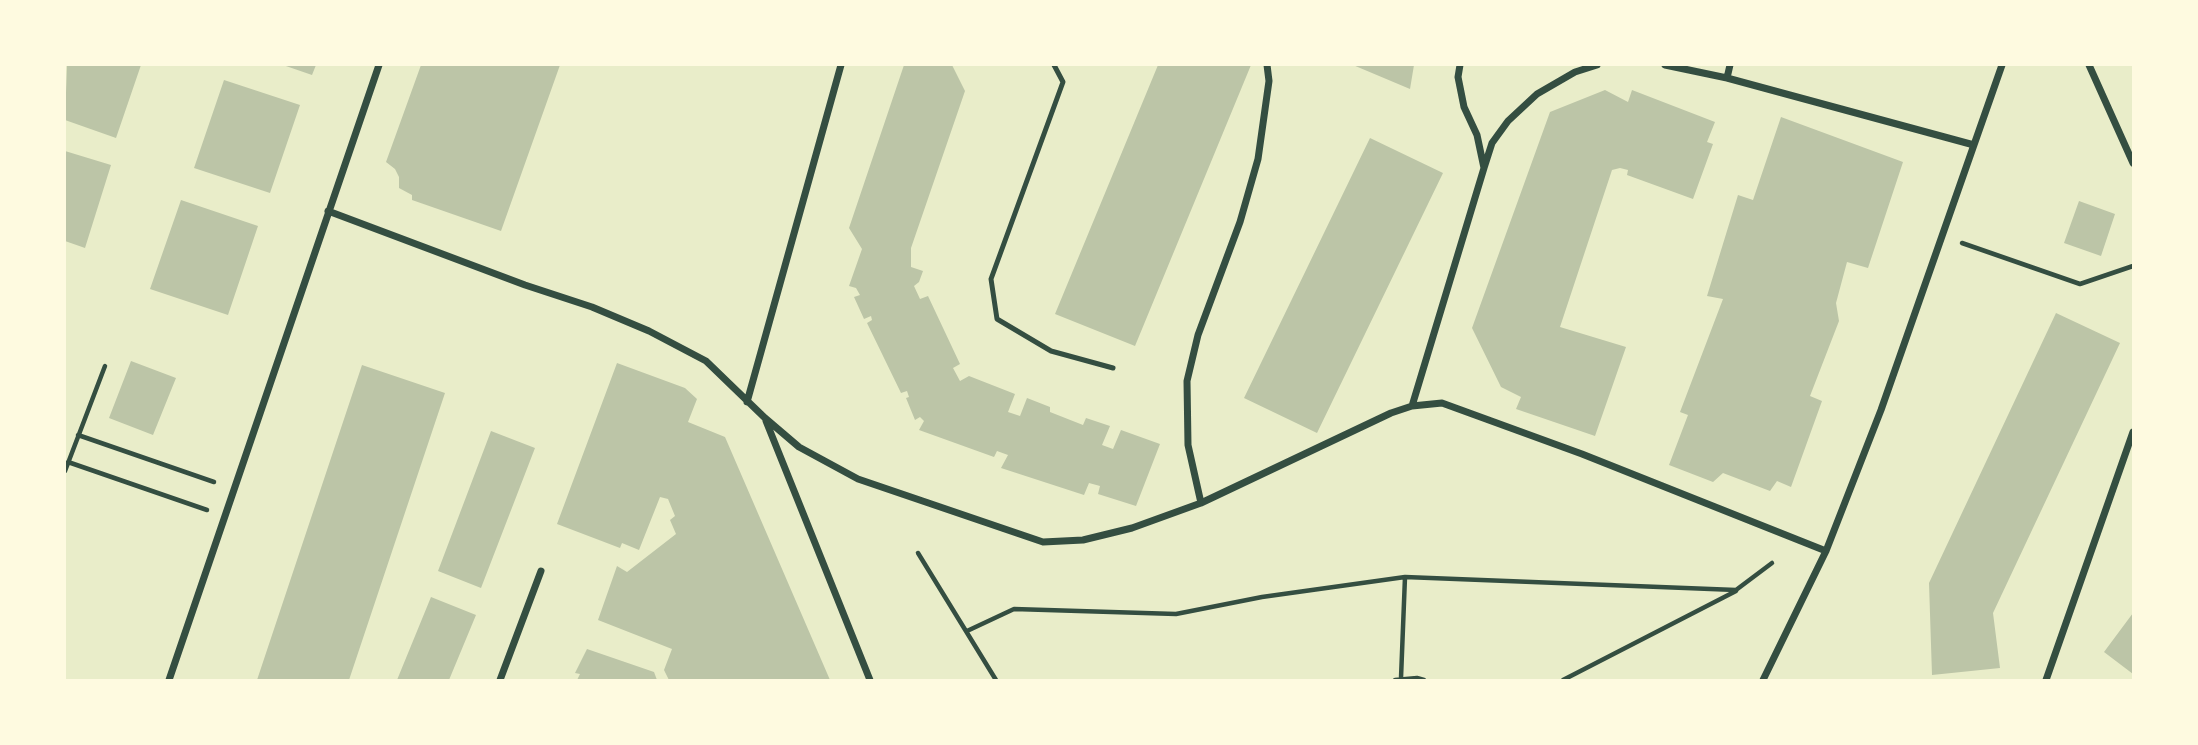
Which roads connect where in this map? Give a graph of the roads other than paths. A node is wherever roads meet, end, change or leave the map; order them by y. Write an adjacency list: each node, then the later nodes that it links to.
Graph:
1 (379, 65): 15 (street)
2 (841, 65): 17 (street)
3 (1054, 65): 16 (lane)
4 (1267, 65): 21 (street)
5 (1460, 65): 14 (street)
6 (1597, 65): 14 (street)
7 (1665, 65): 11 (street)
8 (1730, 65): 11 (street)
9 (2002, 65): 12 (street)
10 (2089, 65): 13 (street)
11 (1727, 78): 12 (street)
12 (1974, 145): 22 (street)
13 (2133, 163)
14 (1484, 168): 18 (street)
15 (328, 211): 17 (street); 24 (street)
16 (1113, 368)
17 (747, 402): 19 (street)
18 (1412, 406): 21 (street); 22 (street)
19 (765, 418): 21 (street); 26 (street)
20 (2133, 432): 28 (street)
21 (1201, 503)
22 (1825, 551): 27 (street)
23 (541, 571): 25 (street)
24 (169, 680)
25 (500, 680)
26 (870, 680)
27 (1763, 680)
28 (2046, 680)

